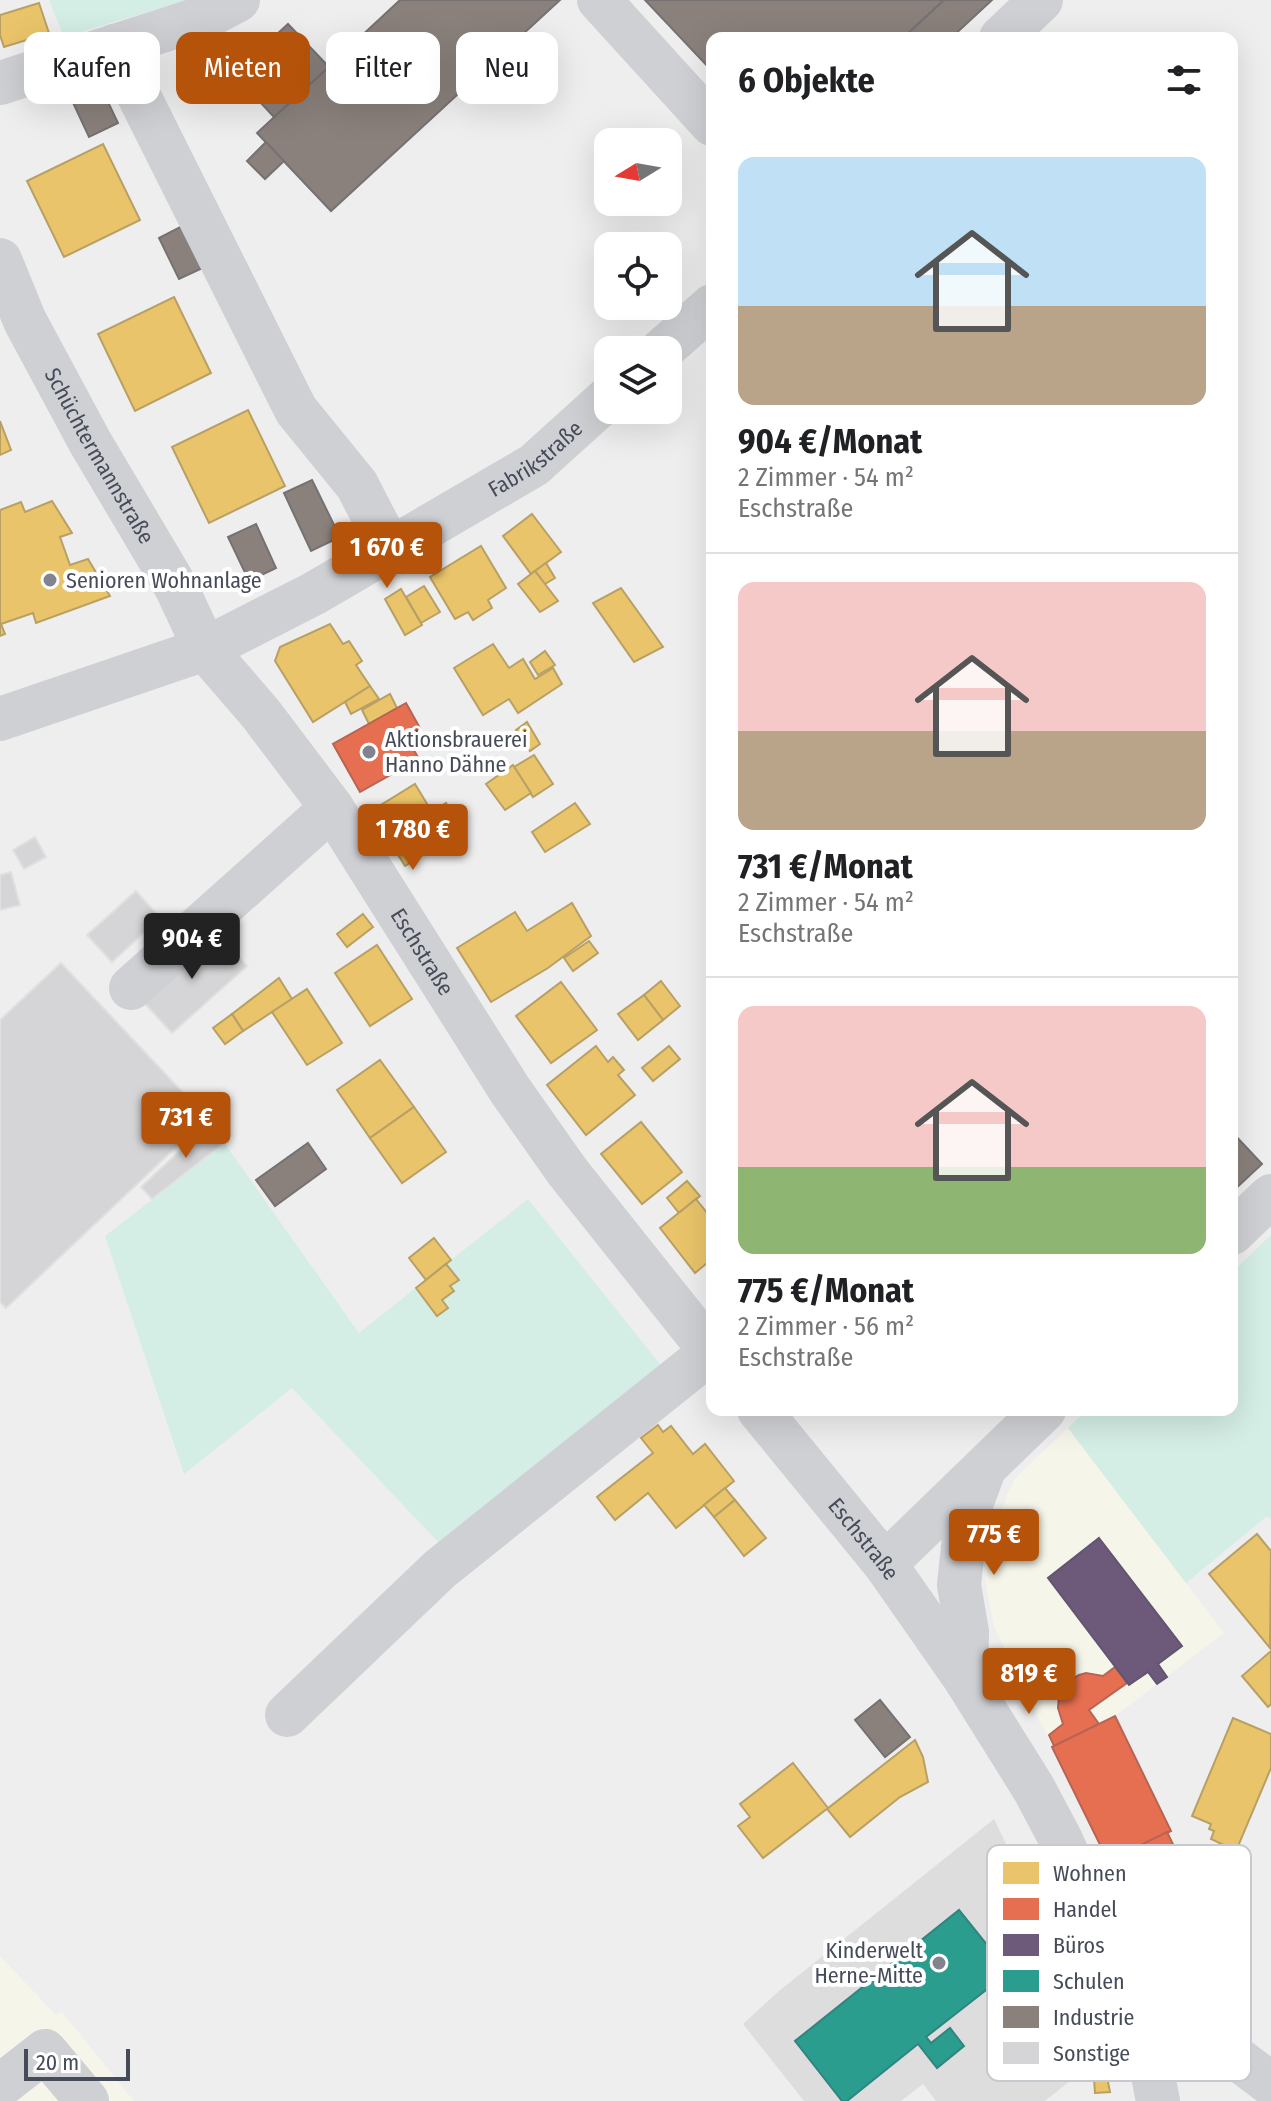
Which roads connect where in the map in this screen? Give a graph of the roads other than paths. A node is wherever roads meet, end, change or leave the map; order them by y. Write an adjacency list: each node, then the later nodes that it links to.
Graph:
1 (238, 0): 4 (street)
2 (599, 0): 9 (street)
3 (1041, 0): 5 (street)
4 (158, 32)
5 (1007, 32)
6 (24, 75): 7 (street)
7 (0, 83)
8 (143, 104): 14 (street)
9 (706, 117)
10 (0, 260): 15 (street, Schüchtermannstraße)
11 (706, 311): 12 (street)
12 (678, 336)
13 (594, 411): 14 (street, Fabrikstraße)
14 (390, 549): 15 (street, Fabrikstraße)
15 (205, 649): 16 (street); 17 (street, Eschstraße)
16 (0, 719)
17 (332, 808): 18 (street); 21 (street, Eschstraße)
18 (131, 988)
19 (1271, 1196): 20 (street)
20 (1238, 1227)
21 (706, 1345)
22 (706, 1357): 28 (street)
23 (764, 1416): 26 (street, Eschstraße)
24 (1038, 1416): 25 (street)
25 (985, 1466): 26 (street); 27 (street)
26 (885, 1564): 27 (street, Eschstraße)
27 (966, 1680): 29 (street, Eschstraße)
28 (287, 1715)
29 (1063, 1845)
30 (1154, 2081): 33 (street, Eschstraße)
31 (0, 2086): 32 (street)
32 (87, 2101)
33 (1158, 2101)

